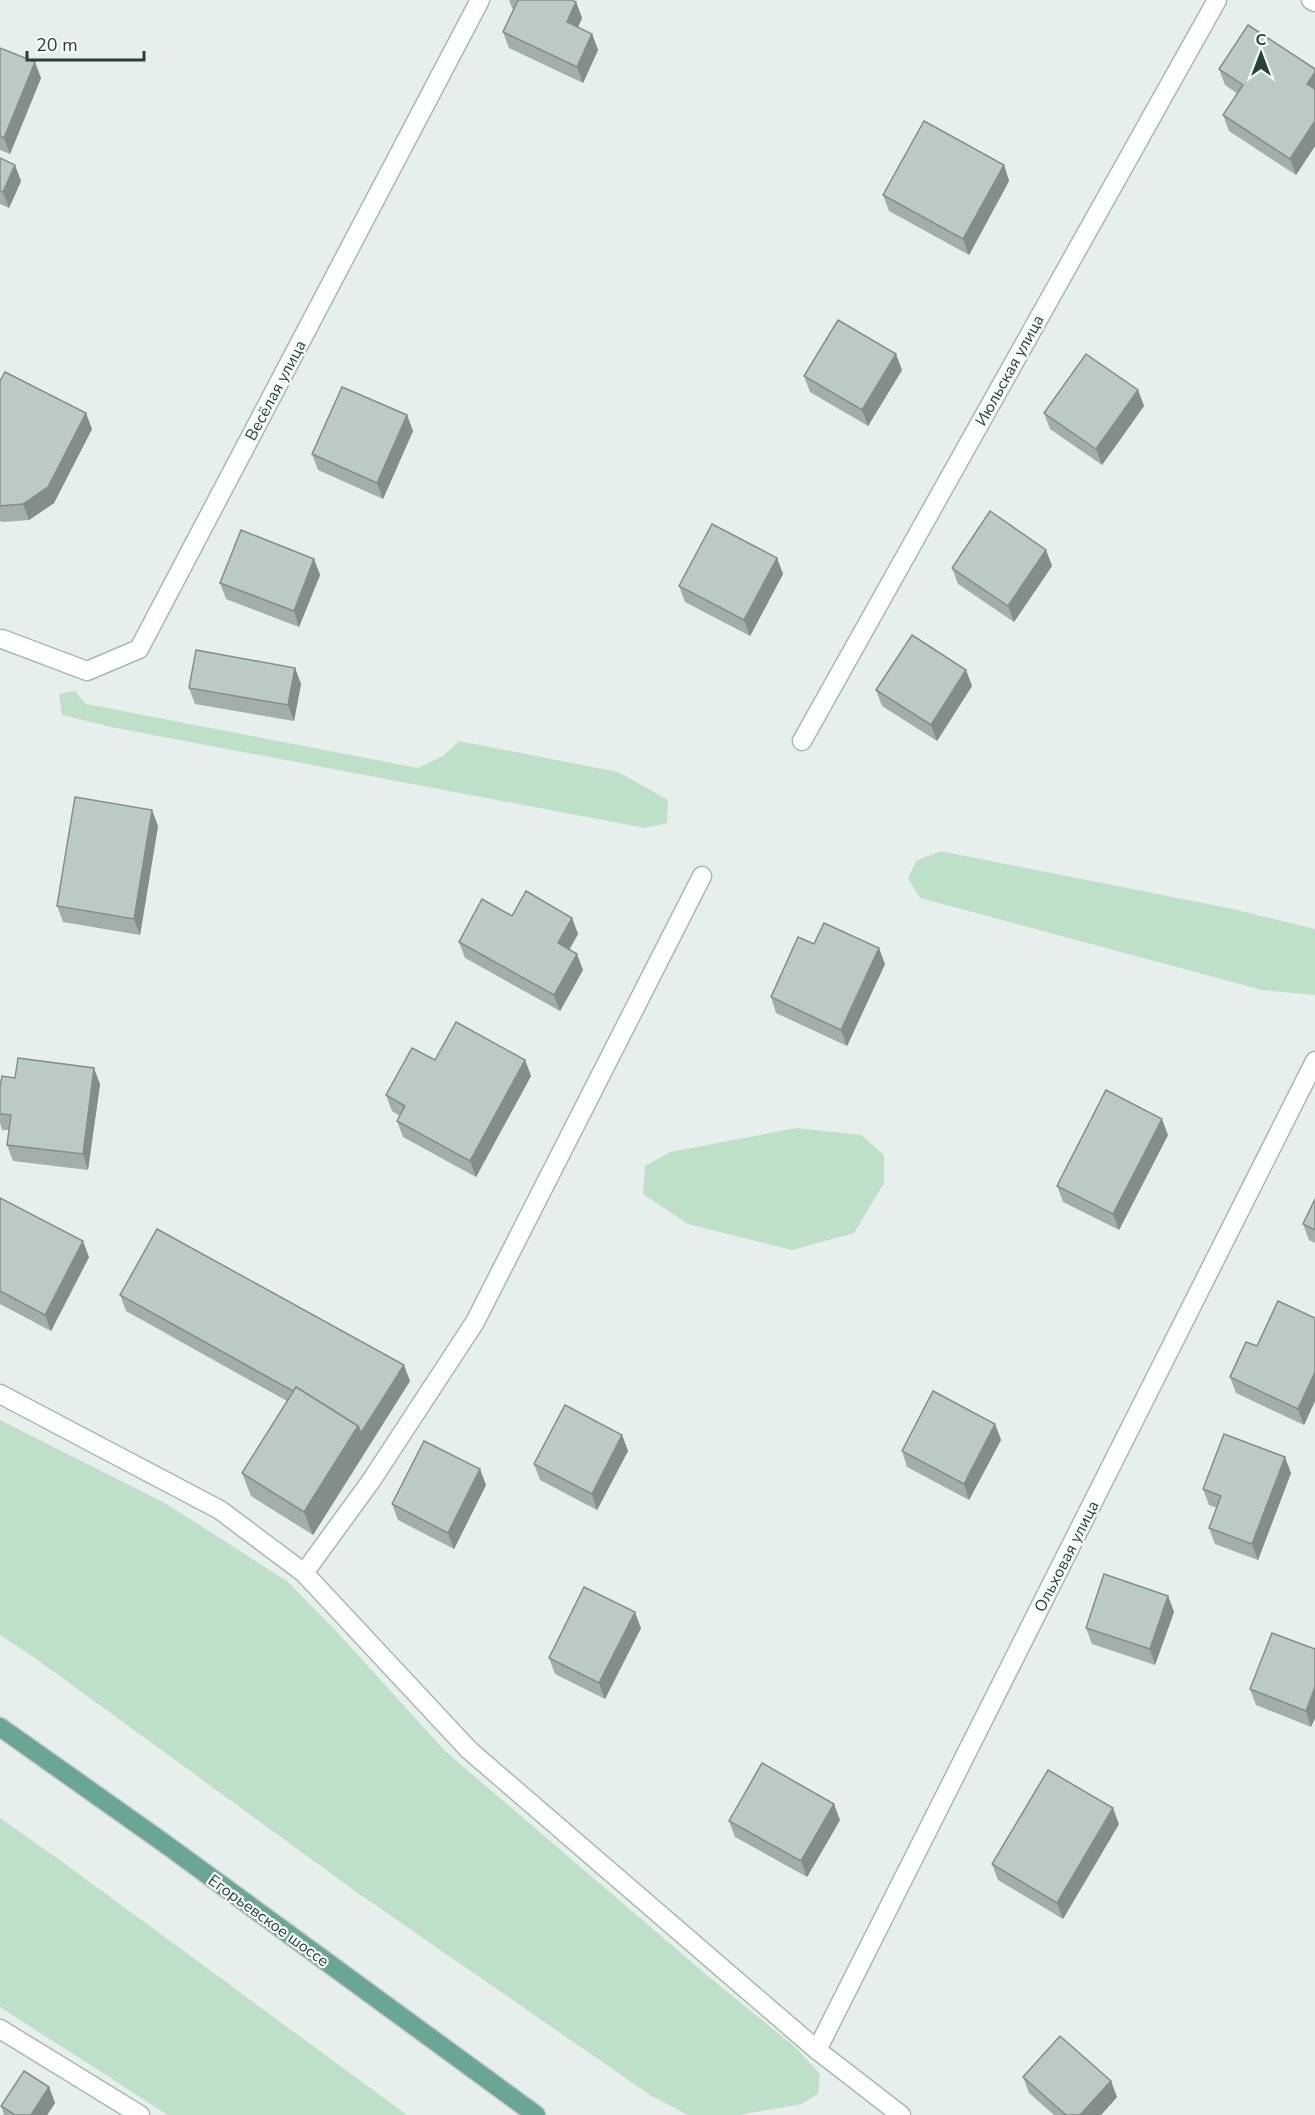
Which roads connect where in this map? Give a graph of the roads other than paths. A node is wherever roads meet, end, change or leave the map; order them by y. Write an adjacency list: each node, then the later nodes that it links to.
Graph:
1 (480, 0): 5 (street, Весёлая улица)
2 (1217, 0): 6 (street, Июльская улица)
3 (1311, 0): 4 (street)
4 (1315, 2)
5 (0, 641)
6 (802, 741)
7 (702, 876): 10 (street)
8 (1315, 1061): 13 (street, Ольховая улица)
9 (0, 1394): 10 (street)
10 (304, 1573): 13 (street)
11 (0, 1727): 16 (main road, Егорьевское шоссе)
12 (0, 2029): 15 (street)
13 (818, 2050): 14 (street)
14 (892, 2114)
15 (140, 2115)
16 (536, 2115)

